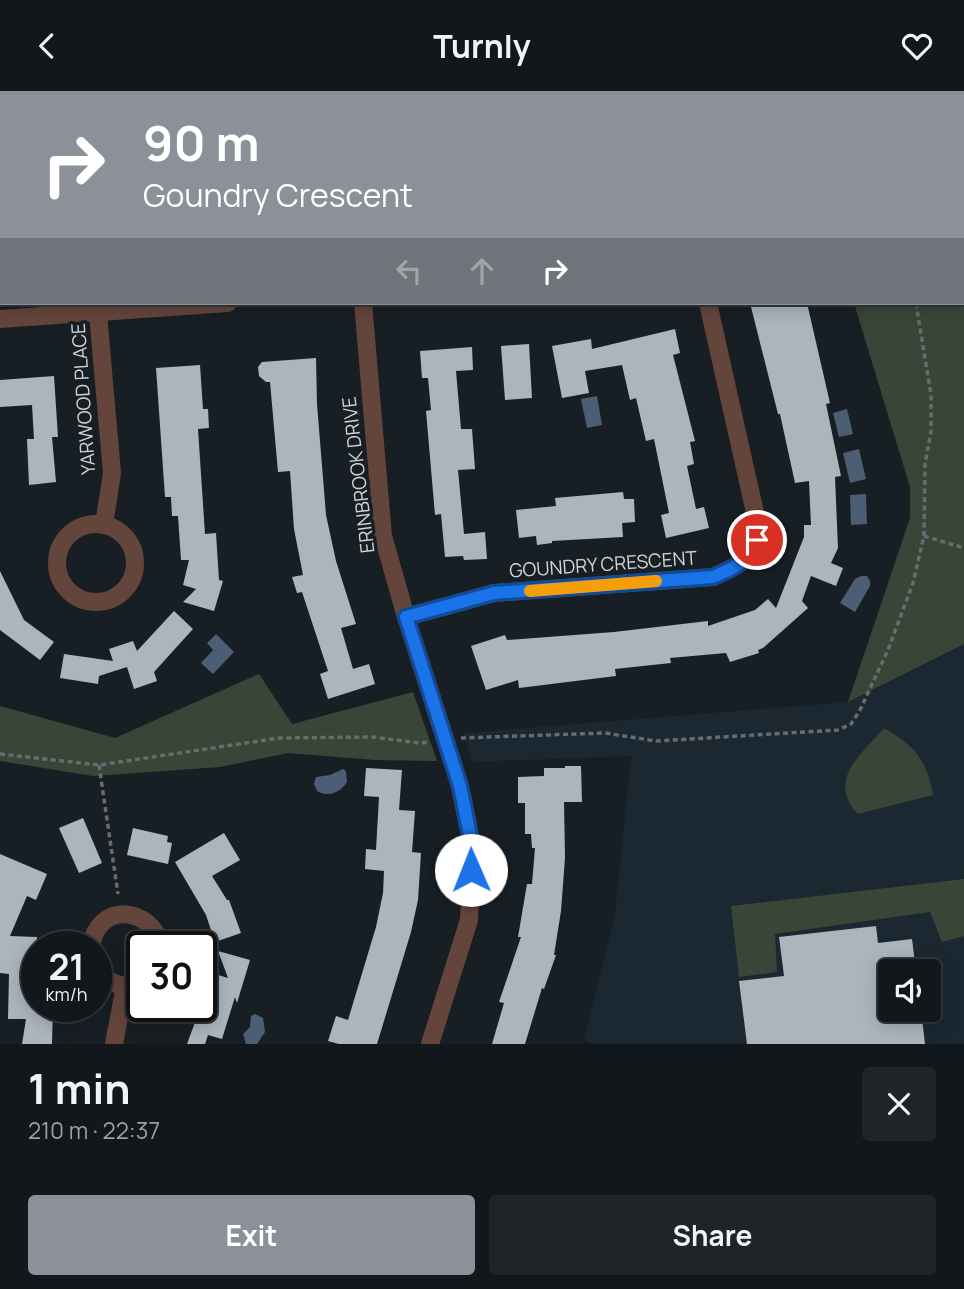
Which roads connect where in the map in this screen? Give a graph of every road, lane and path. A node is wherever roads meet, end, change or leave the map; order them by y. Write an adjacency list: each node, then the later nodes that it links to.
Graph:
1 (176, 305): 5 (street)
2 (363, 305): 10 (street, ERINBROOK DRIVE)
3 (708, 305): 10 (street, GOUNDRY CRESCENT)
4 (917, 305): 8 (path)
5 (97, 308): 6 (street); 7 (street, YARWOOD PLACE)
6 (0, 319)
7 (104, 525): 7 (street)
8 (924, 536): 9 (path); 11 (path)
9 (964, 548)
10 (406, 617): 20 (street, ERINBROOK DRIVE)
11 (459, 739)
12 (428, 742): 14 (path)
13 (0, 754): 14 (path)
14 (99, 765): 15 (path)
15 (118, 894)
16 (97, 931): 17 (street)
17 (157, 931)
18 (126, 1006): 19 (street)
19 (114, 1044)
20 (430, 1044)

